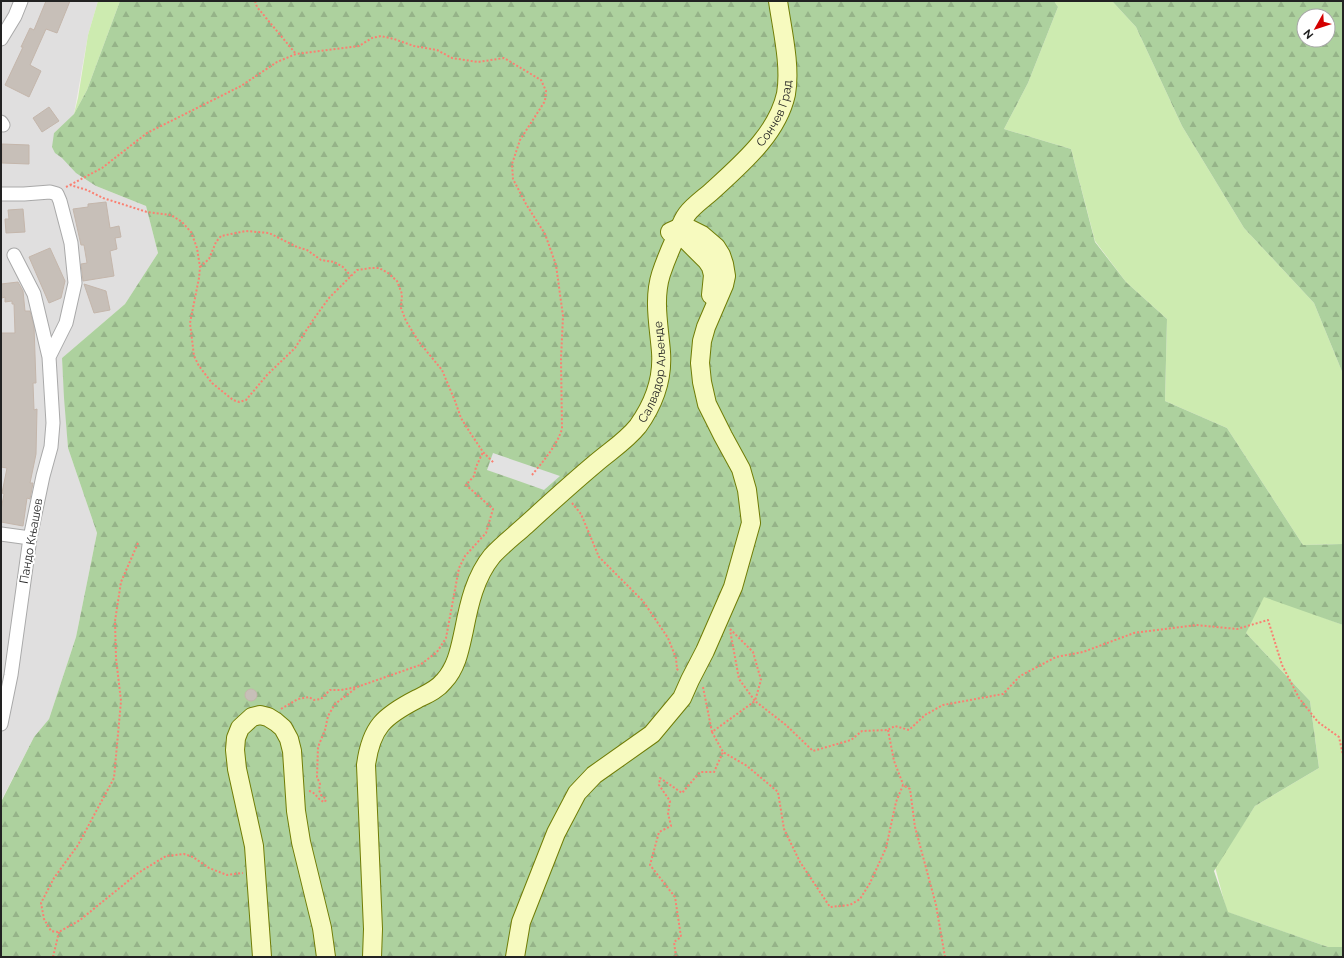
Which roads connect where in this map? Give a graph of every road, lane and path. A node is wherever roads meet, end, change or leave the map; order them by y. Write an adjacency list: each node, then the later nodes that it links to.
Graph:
1 (21, 1): 4 (street)
2 (255, 1): 5 (path)
3 (778, 1): 9 (street, Сончев Град)
4 (1, 39)
5 (296, 54): 6 (path); 21 (path)
6 (70, 185): 8 (path); 15 (path)
7 (1, 194): 8 (street)
8 (57, 194): 17 (street, Пандо Књашев)
9 (702, 200): 10 (street, Сончев Град); 11 (street)
10 (679, 228): 11 (street); 13 (street); 14 (street, Салвадор Аљенде); 19 (street, Салвадор Аљенде)
11 (702, 235): 23 (street)
12 (14, 255): 17 (street, Пандо Књашев)
13 (703, 257): 14 (street); 23 (street)
14 (666, 263): 19 (street, Салвадор Аљенде)
15 (200, 267): 16 (path); 16 (path)
16 (351, 276): 18 (path)
17 (49, 357): 25 (street, Пандо Књашев)
18 (483, 452): 20 (path); 30 (path)
19 (598, 461): 22 (street, Салвадор Аљенде)
20 (494, 463)
21 (532, 475)
22 (564, 490): 29 (path); 45 (street, Салвадор Аљенде)
23 (747, 490): 29 (street)
24 (1, 534): 25 (street)
25 (30, 538): 33 (street, Пандо Књашев)
26 (138, 543): 41 (path)
27 (730, 622): 28 (path)
28 (730, 629): 31 (path); 31 (path)
29 (690, 680): 35 (path); 46 (street)
30 (357, 687): 32 (path); 39 (path)
31 (755, 701): 34 (path); 35 (path)
32 (268, 717): 40 (street); 44 (street)
33 (1, 724)
34 (888, 730): 37 (path); 38 (path)
35 (712, 732): 36 (path)
36 (723, 752): 38 (path); 47 (path)
37 (1343, 755)
38 (903, 785): 48 (path)
39 (313, 792)
40 (257, 871): 41 (path); 43 (street)
41 (58, 932): 42 (path)
42 (53, 957)
43 (262, 957)
44 (326, 957)
45 (372, 957)
46 (515, 957)
47 (676, 957)
48 (945, 957)

